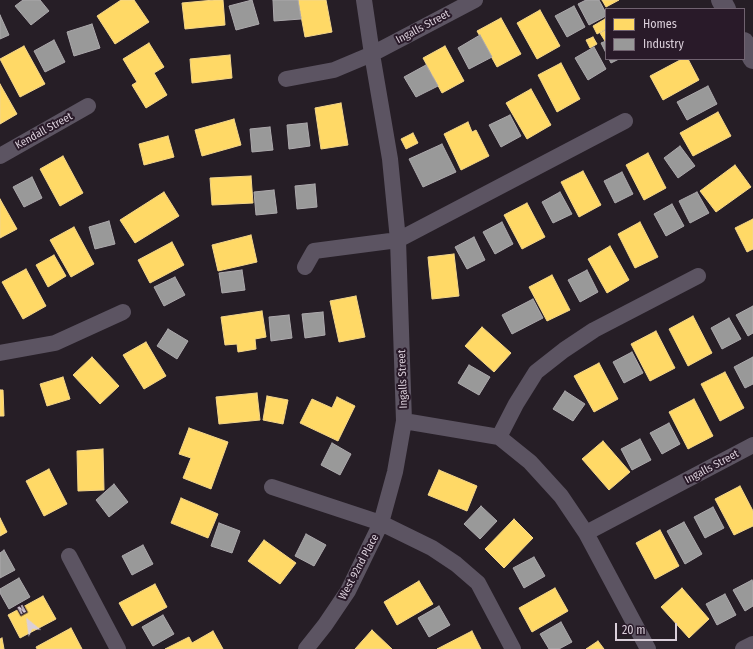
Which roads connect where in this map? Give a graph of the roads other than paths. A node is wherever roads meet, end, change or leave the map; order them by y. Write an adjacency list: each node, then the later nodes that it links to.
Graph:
1 (364, 0): 4 (street, Ingalls Street)
2 (475, 0): 4 (street, Ingalls Street)
3 (745, 44): 5 (street)
4 (372, 54): 6 (street, Ingalls Street); 10 (street, Ingalls Street)
5 (753, 59)
6 (286, 79)
7 (88, 106): 9 (street, Kendall Street)
8 (625, 121): 10 (street)
9 (0, 156)
10 (398, 240): 11 (street); 15 (street, Ingalls Street)
11 (305, 267)
12 (698, 276): 16 (street)
13 (123, 312): 14 (street)
14 (0, 353)
15 (404, 421): 16 (street, Ingalls Street); 19 (street, West 92nd Place)
16 (500, 437): 20 (street)
17 (753, 445): 20 (street, Ingalls Street)
18 (272, 487): 19 (street, West 92nd Place)
19 (381, 523): 24 (street, West 92nd Place); 25 (street, West 92nd Place)
20 (586, 533): 26 (street)
21 (70, 556): 23 (street)
22 (753, 644): 27 (street)
23 (118, 649)
24 (306, 649)
25 (513, 649)
26 (648, 649)
27 (743, 649)

